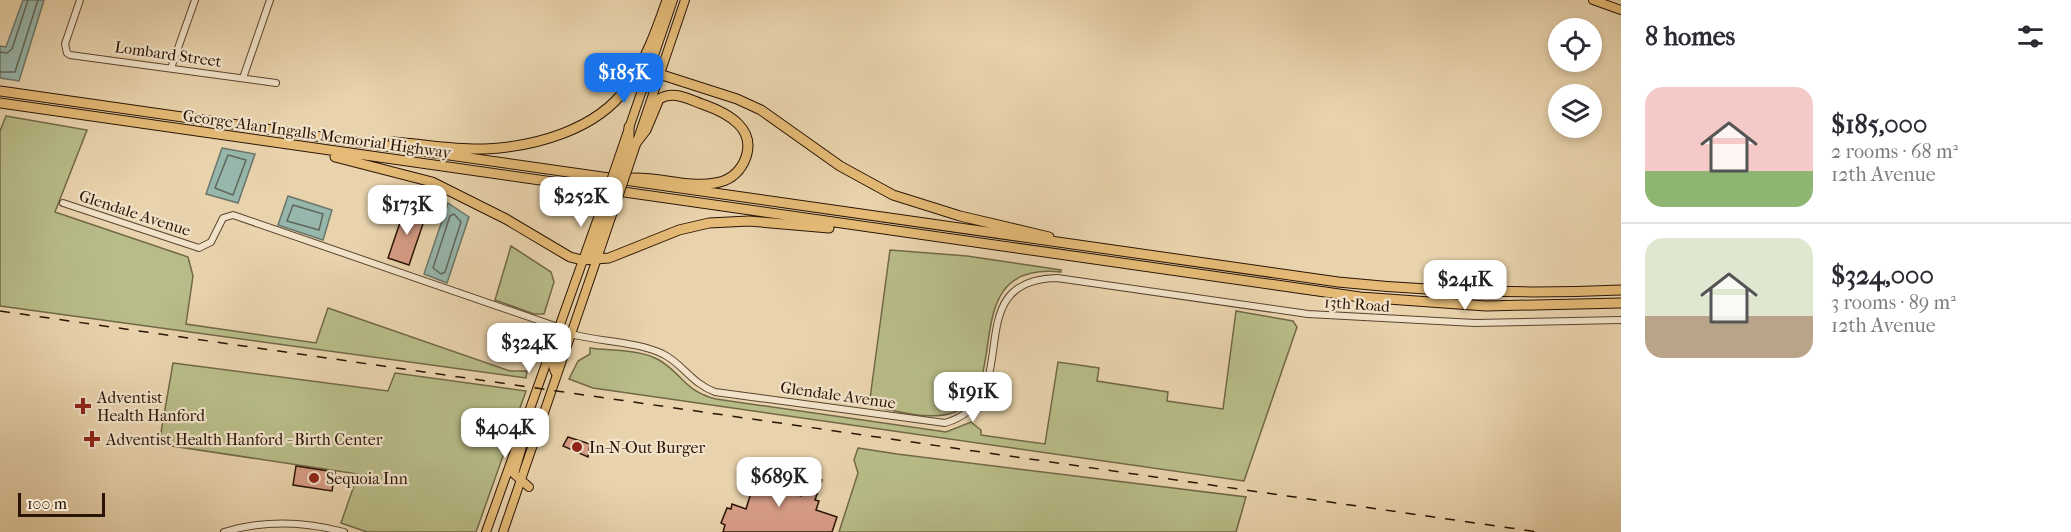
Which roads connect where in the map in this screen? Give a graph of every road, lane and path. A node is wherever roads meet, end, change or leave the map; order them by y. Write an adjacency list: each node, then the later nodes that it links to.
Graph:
1 (80, 0): 9 (street, Lombard Street)
2 (195, 0): 9 (street)
3 (270, 0): 11 (street)
4 (667, 0): 17 (highway)
5 (673, 0): 13 (main road)
6 (685, 0): 10 (main road)
7 (1593, 0): 8 (main road)
8 (1621, 10)
9 (171, 68): 11 (street, Lombard Street)
10 (659, 74): 13 (highway); 18 (main road); 25 (highway)
11 (243, 78): 12 (street, Lombard Street)
12 (276, 83)
13 (643, 89): 16 (main road)
14 (0, 91): 17 (highway, George Alan Ingalls Memorial Highway)
15 (0, 103): 19 (highway, George Alan Ingalls Memorial Highway)
16 (629, 127): 20 (highway)
17 (318, 136): 21 (highway, George Alan Ingalls Memorial Highway)
18 (636, 143): 20 (main road); 21 (highway)
19 (292, 145): 24 (highway, George Alan Ingalls Memorial Highway); 27 (highway)
20 (622, 167): 23 (highway, bridge)
21 (603, 178): 25 (highway)
22 (63, 203): 32 (street, Glendale Avenue)
23 (609, 205): 26 (highway); 27 (main road)
24 (939, 239): 26 (highway); 29 (highway)
25 (1095, 249): 28 (highway)
26 (596, 259): 27 (highway); 33 (main road)
27 (582, 260): 32 (main road)
28 (1621, 290)
29 (1621, 303)
30 (1308, 314): 31 (street, 13th Road); 33 (street, Glendale Avenue)
31 (1621, 321)
32 (558, 327): 34 (main road); 35 (main road)
33 (571, 334): 34 (main road)
34 (557, 375): 36 (main road)
35 (529, 411): 36 (main road); 40 (main road)
36 (519, 480): 37 (main road); 41 (main road)
37 (528, 487)
38 (224, 532): 39 (street)
39 (344, 532)
40 (486, 532)
41 (503, 532)

